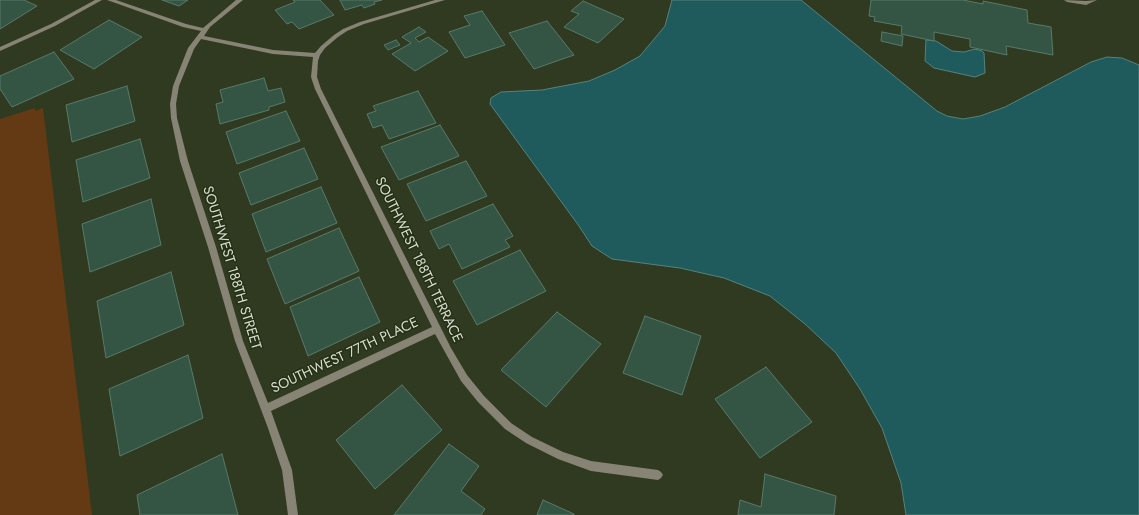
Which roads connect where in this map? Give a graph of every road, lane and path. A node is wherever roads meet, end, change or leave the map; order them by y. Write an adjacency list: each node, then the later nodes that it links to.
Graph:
1 (98, 0): 8 (street)
2 (110, 0): 7 (street)
3 (240, 0): 7 (street, SOUTHWEST 188TH STREET)
4 (442, 0): 9 (street)
5 (1067, 0): 6 (street)
6 (1094, 0)
7 (202, 34): 9 (street); 11 (street, SOUTHWEST 188TH STREET)
8 (0, 49)
9 (317, 55): 10 (street, SOUTHWEST 188TH TERRACE)
10 (437, 329): 11 (street, SOUTHWEST 77TH PLACE); 12 (street, SOUTHWEST 188TH TERRACE)
11 (265, 409): 13 (street, SOUTHWEST 188TH STREET)
12 (658, 475)
13 (292, 515)

